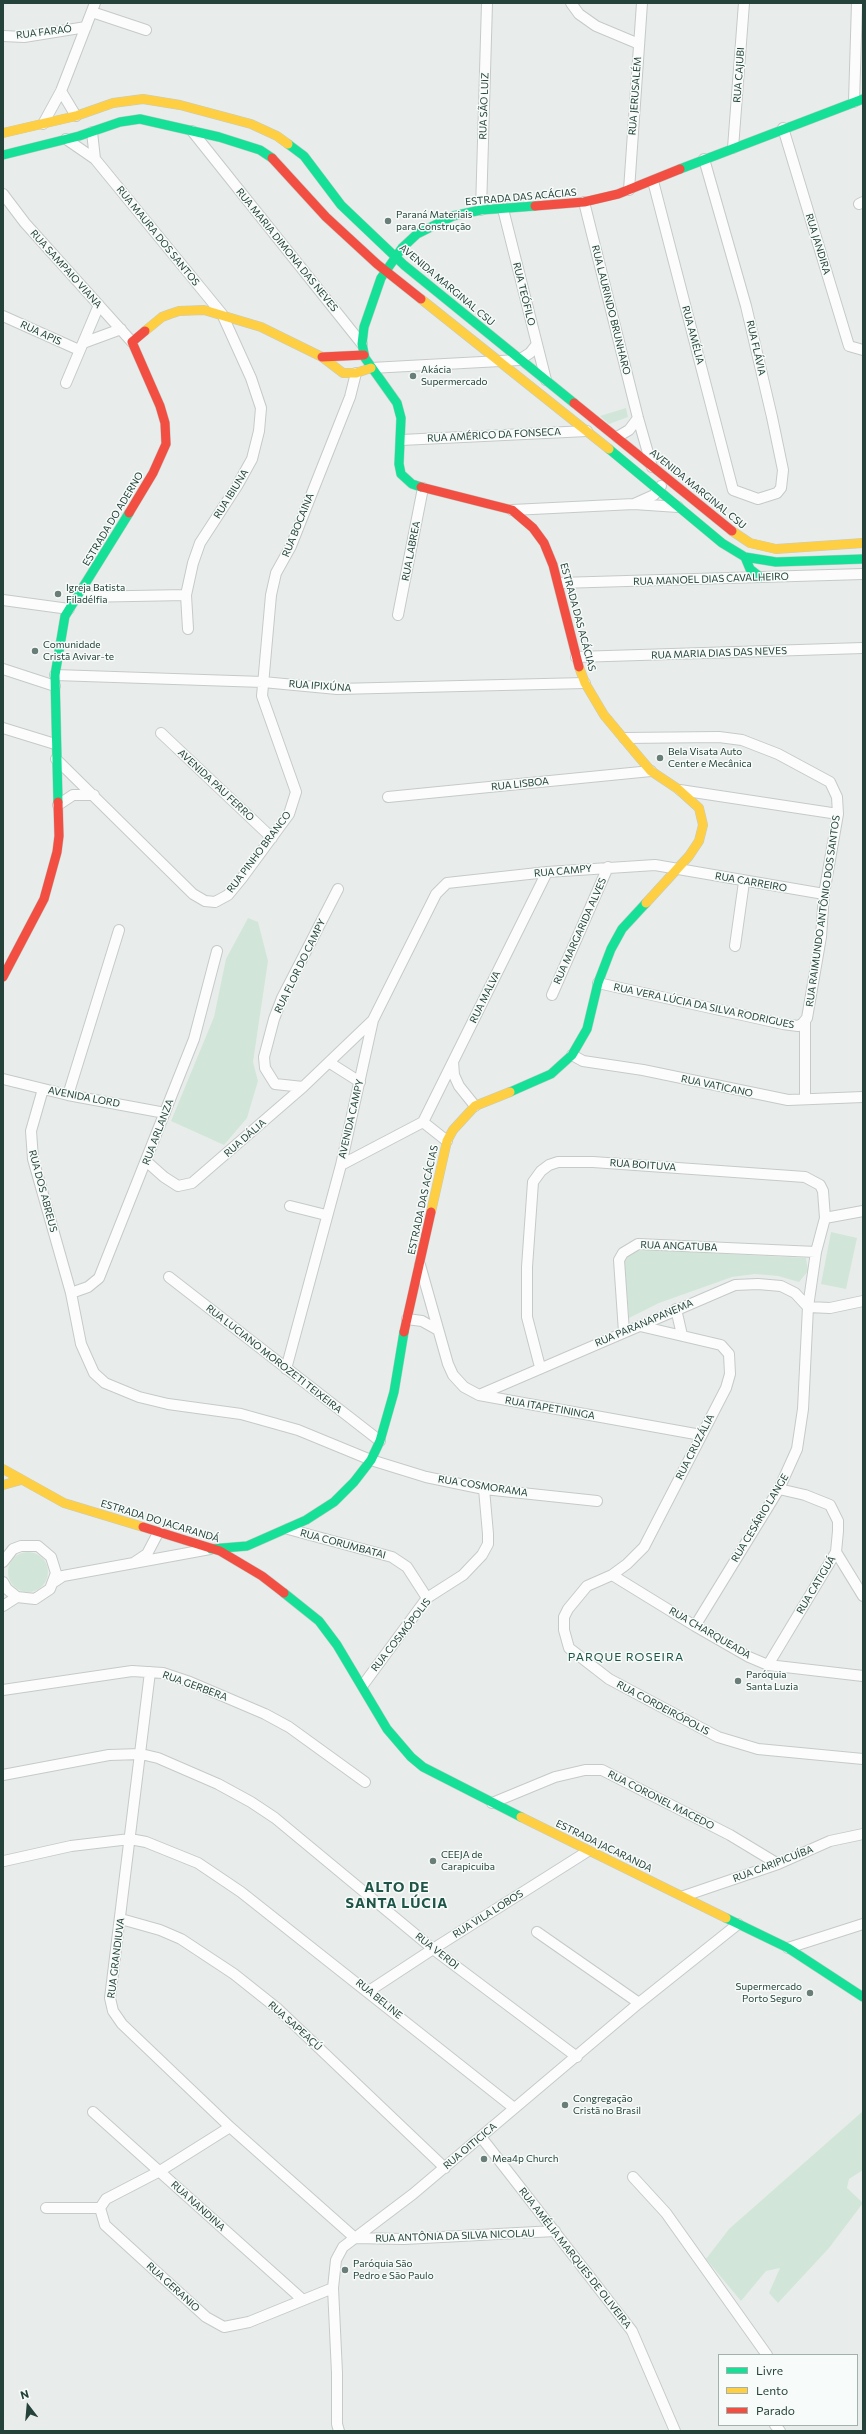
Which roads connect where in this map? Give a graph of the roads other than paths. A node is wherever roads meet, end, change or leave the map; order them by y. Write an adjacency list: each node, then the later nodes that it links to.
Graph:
1 (487, 3): 32 (street, RUA SÃO LUIZ)
2 (571, 3): 10 (street)
3 (642, 3): 10 (street, RUA JERUSALÉM)
4 (744, 3): 21 (street, RUA CAJUBI)
5 (857, 3): 12 (street)
6 (94, 7): 7 (street); 8 (street)
7 (86, 27): 9 (street, RUA FARAÓ); 11 (street)
8 (146, 30)
9 (3, 36)
10 (639, 44): 27 (street, RUA JERUSALÉM)
11 (61, 91): 13 (street); 14 (street)
12 (859, 100): 15 (main road, ESTRADA DAS ACÁCIAS)
13 (76, 116): 14 (main road, AVENIDA MARGINAL CSU); 30 (main road, AVENIDA MARGINAL CSU)
14 (43, 124): 18 (main road, AVENIDA MARGINAL CSU)
15 (783, 128): 21 (main road, ESTRADA DAS ACÁCIAS); 44 (street, RUA JANDIRA)
16 (192, 131): 17 (main road); 19 (main road); 23 (street, RUA MARIA DIMONA DAS NEVES)
17 (92, 132): 20 (main road); 24 (street)
18 (3, 133)
19 (219, 136): 23 (street); 33 (main road)
20 (66, 139): 22 (main road); 24 (street, RUA MAURA DOS SANTOS)
21 (733, 148): 25 (main road, ESTRADA DAS ACÁCIAS)
22 (3, 155)
23 (212, 156): 41 (street, RUA MARIA DIMONA DAS NEVES)
24 (95, 159): 37 (street, RUA MAURA DOS SANTOS)
25 (704, 159): 26 (main road, ESTRADA DAS ACÁCIAS); 62 (street, RUA FLÁVIA)
26 (653, 181): 27 (main road, ESTRADA DAS ACÁCIAS); 62 (street, RUA AMÉLIA)
27 (629, 190): 29 (main road, ESTRADA DAS ACÁCIAS)
28 (3, 194): 36 (street, RUA SAMPAIO VIANA)
29 (584, 202): 31 (main road, ESTRADA DAS ACÁCIAS); 55 (street, RUA LAURINDO BRUNHARO)
30 (341, 205): 33 (main road); 34 (main road, AVENIDA MARGINAL CSU)
31 (503, 209): 32 (main road, ESTRADA DAS ACÁCIAS); 42 (street, RUA TEÓFILO)
32 (481, 210): 34 (main road, ESTRADA DAS ACÁCIAS)
33 (326, 217): 35 (main road)
34 (396, 257): 35 (main road, ESTRADA DAS ACÁCIAS); 48 (main road, AVENIDA MARGINAL CSU)
35 (385, 271): 41 (main road, ESTRADA DAS ACÁCIAS); 47 (main road)
36 (99, 305): 39 (street, RUA SAMPAIO VIANA); 43 (street)
37 (222, 314): 40 (main road); 46 (main road); 73 (street, RUA IBIUNA)
38 (3, 316): 43 (street, RUA APIS)
39 (121, 329): 40 (street, RUA SAMPAIO VIANA); 43 (street)
40 (132, 342): 74 (main road, ESTRADA DO ADERNO)
41 (362, 344): 45 (main road, ESTRADA DAS ACÁCIAS)
42 (537, 344): 48 (street); 51 (street, RUA TEÓFILO)
43 (81, 346): 52 (street)
44 (863, 350)
45 (364, 355): 46 (main road); 49 (main road, ESTRADA DAS ACÁCIAS)
46 (322, 357): 50 (main road)
47 (497, 360): 48 (street); 49 (street); 54 (main road)
48 (519, 360): 51 (main road, AVENIDA MARGINAL CSU)
49 (371, 368): 50 (main road); 58 (main road, ESTRADA DAS ACÁCIAS)
50 (356, 373): 83 (street, RUA BOCAINA)
51 (546, 380): 53 (main road, AVENIDA MARGINAL CSU)
52 (66, 383)
53 (578, 406): 54 (main road); 57 (main road, AVENIDA MARGINAL CSU)
54 (568, 416): 56 (main road)
55 (638, 418): 57 (street); 59 (street, RUA LAURINDO BRUNHARO)
56 (587, 431): 58 (street, RUA AMÉRICO DA FONSECA); 63 (main road)
57 (617, 437): 59 (main road, AVENIDA MARGINAL CSU)
58 (401, 440): 61 (main road, ESTRADA DAS ACÁCIAS)
59 (652, 467): 60 (main road, AVENIDA MARGINAL CSU)
60 (666, 478): 63 (street); 67 (main road, AVENIDA MARGINAL CSU)
61 (423, 488): 66 (main road, ESTRADA DAS ACÁCIAS); 77 (street, RUA LABREA)
62 (733, 490)
63 (658, 491): 64 (street); 65 (main road)
64 (634, 504): 65 (street); 66 (street)
65 (678, 507): 68 (main road)
66 (512, 510): 72 (main road, ESTRADA DAS ACÁCIAS)
67 (863, 543)
68 (745, 557): 69 (main road); 71 (main road)
69 (863, 559)
70 (863, 574): 71 (street, RUA MANOEL DIAS CAVALHEIRO)
71 (760, 577): 72 (street, RUA MANOEL DIAS CAVALHEIRO)
72 (559, 583): 80 (main road, ESTRADA DAS ACÁCIAS)
73 (186, 595): 74 (street); 78 (street, RUA IBIUNA)
74 (79, 597): 76 (main road, ESTRADA DO ADERNO)
75 (3, 600): 76 (street)
76 (69, 609): 82 (main road, ESTRADA DO ADERNO)
77 (398, 615)
78 (188, 629)
79 (863, 648): 80 (street, RUA MARIA DIAS DAS NEVES)
80 (576, 657): 84 (main road, ESTRADA DAS ACÁCIAS)
81 (3, 669): 85 (street)
82 (55, 675): 83 (street, RUA IPIXÚNA); 85 (main road, ESTRADA DO ADERNO)
83 (263, 682): 84 (street, RUA IPIXÚNA); 97 (street, RUA PINHO BRANCO)
84 (585, 683): 88 (main road, ESTRADA DAS ACÁCIAS)
85 (55, 686): 89 (main road, ESTRADA DO ADERNO)
86 (3, 728): 89 (street)
87 (161, 733): 97 (street, AVENIDA PAU FERRO)
88 (624, 738): 91 (main road, ESTRADA DAS ACÁCIAS); 96 (street, RUA RAIMUNDO ANTÔNIO DOS SANTOS)
89 (55, 744): 90 (main road, ESTRADA DO ADERNO)
90 (56, 759): 93 (street, RUA PINHO BRANCO); 95 (main road, ESTRADA DO ADERNO)
91 (652, 770): 92 (main road, ESTRADA DAS ACÁCIAS); 94 (street, RUA LISBOA)
92 (678, 789): 96 (street); 99 (main road, ESTRADA DAS ACÁCIAS)
93 (94, 795): 95 (street); 97 (street, RUA PINHO BRANCO)
94 (388, 797)
95 (58, 805): 108 (main road, ESTRADA DO ADERNO)
96 (838, 814): 104 (street, RUA RAIMUNDO ANTÔNIO DOS SANTOS)
97 (272, 838)
98 (608, 867): 99 (street, RUA CAMPY); 100 (street, RUA CAMPY); 110 (street, RUA MARGARIDA ALVES)
99 (678, 868): 101 (street, RUA CARREIRO); 109 (main road, ESTRADA DAS ACÁCIAS)
100 (546, 872): 102 (street, RUA CAMPY); 114 (street, RUA MALVA)
101 (744, 882): 104 (street, RUA CARREIRO); 106 (street)
102 (447, 883): 111 (street, AVENIDA CAMPY)
103 (338, 889): 118 (street, RUA FLOR DO CAMPY)
104 (824, 894): 112 (street, RUA RAIMUNDO ANTÔNIO DOS SANTOS)
105 (119, 930): 120 (street)
106 (735, 946)
107 (217, 951): 124 (street, RUA ARLANZA)
108 (3, 977)
109 (598, 983): 112 (street, RUA VERA LÚCIA DA SILVA RODRIGUES); 113 (main road, ESTRADA DAS ACÁCIAS)
110 (552, 995)
111 (373, 1020): 115 (street, RUA DÁLIA); 117 (street, AVENIDA CAMPY)
112 (806, 1020): 122 (street, RUA RAIMUNDO ANTÔNIO DOS SANTOS)
113 (572, 1055): 122 (street, RUA VATICANO); 123 (main road, ESTRADA DAS ACÁCIAS)
114 (453, 1062): 123 (street); 125 (street, RUA MALVA)
115 (330, 1063): 117 (street); 118 (street, RUA DÁLIA)
116 (3, 1079): 119 (street, AVENIDA LORD)
117 (360, 1082): 128 (street, AVENIDA CAMPY)
118 (303, 1088): 127 (street, RUA DÁLIA)
119 (44, 1089): 120 (street, AVENIDA LORD); 136 (street, RUA DOS ABREUS)
120 (68, 1095): 124 (street, AVENIDA LORD)
121 (863, 1097): 122 (street, RUA VATICANO)
122 (805, 1098)
123 (475, 1106): 126 (main road, ESTRADA DAS ACÁCIAS)
124 (165, 1113): 127 (street, RUA ARLANZA)
125 (423, 1122): 126 (street); 128 (street)
126 (447, 1141): 134 (main road, ESTRADA DAS ACÁCIAS)
127 (146, 1161): 136 (street, RUA ARLANZA)
128 (341, 1165): 131 (street, AVENIDA CAMPY)
129 (290, 1206): 131 (street)
130 (863, 1211): 132 (street)
131 (326, 1215): 146 (street, AVENIDA CAMPY)
132 (825, 1218): 133 (street, RUA BOITUVA); 145 (street, RUA BOITUVA)
133 (816, 1252): 138 (street, RUA BOITUVA); 143 (street, RUA ANGATUBA)
134 (420, 1265): 140 (main road, ESTRADA DAS ACÁCIAS); 142 (street, RUA ITAPETININGA)
135 (169, 1277): 146 (street, RUA LUCIANO MOROZETI TEIXEIRA)
136 (71, 1293): 150 (street, RUA DOS ABREUS)
137 (863, 1301): 138 (street)
138 (808, 1307): 139 (street, RUA PARANAPANEMA); 155 (street, RUA CESÁRIO LANGE)
139 (676, 1309): 141 (street, RUA PARANAPANEMA); 144 (street)
140 (407, 1319): 142 (street); 149 (main road, ESTRADA DAS ACÁCIAS)
141 (640, 1326): 143 (street, RUA PARANAPANEMA); 144 (street, RUA CRUZÁLIA)
142 (438, 1330): 147 (street, RUA ITAPETININGA)
143 (624, 1332): 145 (street, RUA PARANAPANEMA)
144 (682, 1335): 148 (street, RUA CRUZÁLIA)
145 (540, 1367): 147 (street, RUA PARANAPANEMA)
146 (286, 1369): 149 (street, RUA LUCIANO MOROZETI TEIXEIRA)
147 (479, 1395): 148 (street, RUA ITAPETININGA)
148 (701, 1435): 163 (street, RUA CRUZÁLIA)
149 (380, 1440): 150 (main road, ESTRADA DAS ACÁCIAS)
150 (371, 1460): 154 (street, RUA COSMORAMA); 157 (main road, ESTRADA DAS ACÁCIAS)
151 (3, 1470): 152 (main road, ESTRADA DO JACARANDÁ)
152 (21, 1480): 153 (main road); 158 (main road, ESTRADA DO JACARANDÁ)
153 (3, 1485)
154 (484, 1489): 156 (street, RUA COSMORAMA); 168 (street, RUA COSMÓPOLIS)
155 (779, 1490): 160 (street, RUA CATIGUÁ); 170 (street, RUA CESÁRIO LANGE)
156 (597, 1501)
157 (288, 1529): 159 (main road, ESTRADA DAS ACÁCIAS); 168 (street, RUA CORUMBATAI)
158 (158, 1533): 159 (main road, ESTRADA DO JACARANDÁ); 162 (street)
159 (211, 1549): 162 (street); 174 (main road, ESTRADA DO JACARANDÁ)
160 (836, 1552): 166 (street); 171 (street, RUA CATIGUÁ)
161 (4, 1555): 165 (street)
162 (132, 1564): 165 (street)
163 (612, 1575): 170 (street, RUA CHARQUEADA); 177 (street, RUA CORDEIRÓPOLIS)
164 (3, 1582): 167 (street)
165 (54, 1582): 167 (street)
166 (863, 1596)
167 (17, 1597): 169 (street)
168 (427, 1598): 174 (street, RUA COSMÓPOLIS)
169 (3, 1606)
170 (695, 1626): 171 (street, RUA CHARQUEADA)
171 (768, 1665): 173 (street, RUA CHARQUEADA)
172 (150, 1672): 175 (street, RUA GERBERA); 176 (street, RUA GRANDIUVA); 179 (street, RUA GERBERA)
173 (863, 1676)
174 (363, 1685): 180 (main road, ESTRADA JACARANDA)
175 (3, 1690)
176 (141, 1754): 178 (street, RUA VERDI); 182 (street, RUA GRANDIUVA); 192 (street, RUA VERDI)
177 (863, 1759)
178 (3, 1775)
179 (365, 1782)
180 (492, 1803): 183 (main road, ESTRADA JACARANDA); 185 (street, RUA CORONEL MACEDO)
181 (863, 1834): 185 (street, RUA CARIPICUÍBA)
182 (130, 1839): 184 (street); 187 (street, RUA GRANDIUVA); 193 (street, RUA BELINE)
183 (588, 1851): 186 (main road, ESTRADA JACARANDA); 192 (street, RUA VILA LOBOS)
184 (4, 1860)
185 (778, 1864): 186 (street, RUA CARIPICUÍBA)
186 (684, 1896): 188 (main road, ESTRADA JACARANDA)
187 (121, 1919): 199 (street, RUA GRANDIUVA); 201 (street, RUA SAPEAÇÚ)
188 (738, 1924): 191 (main road, ESTRADA JACARANDA); 195 (street, RUA OITICICA)
189 (863, 1924): 191 (street)
190 (537, 1932): 195 (street)
191 (788, 1948): 194 (main road, ESTRADA JACARANDA)
192 (433, 1949): 193 (street, RUA VILA LOBOS); 196 (street, RUA VERDI)
193 (369, 1991): 197 (street, RUA BELINE)
194 (863, 1997)
195 (639, 2002): 196 (street, RUA OITICICA)
196 (577, 2057): 197 (street, RUA OITICICA)
197 (514, 2108): 200 (street, RUA OITICICA)
198 (94, 2112): 202 (street, RUA NANDINA)
199 (230, 2127): 202 (street); 207 (street, RUA GRANDIUVA)
200 (481, 2137): 201 (street, RUA OITICICA); 206 (street, RUA AMÉLIA MARQUES DE OLIVEIRA)
201 (445, 2168): 207 (street, RUA OITICICA)
202 (160, 2171): 205 (street); 209 (street, RUA NANDINA)
203 (633, 2177): 210 (street)
204 (46, 2208): 205 (street)
205 (100, 2208): 209 (street, RUA GERANIO)
206 (555, 2231): 207 (street, RUA ANTÔNIA DA SILVA NICOLAU); 212 (street, RUA AMÉLIA MARQUES DE OLIVEIRA)
207 (354, 2238): 208 (street, RUA OITICICA)
208 (333, 2288): 209 (street, RUA GERANIO); 211 (street, RUA OITICICA)
209 (303, 2300)
210 (766, 2354)
211 (339, 2431)
212 (675, 2431)

